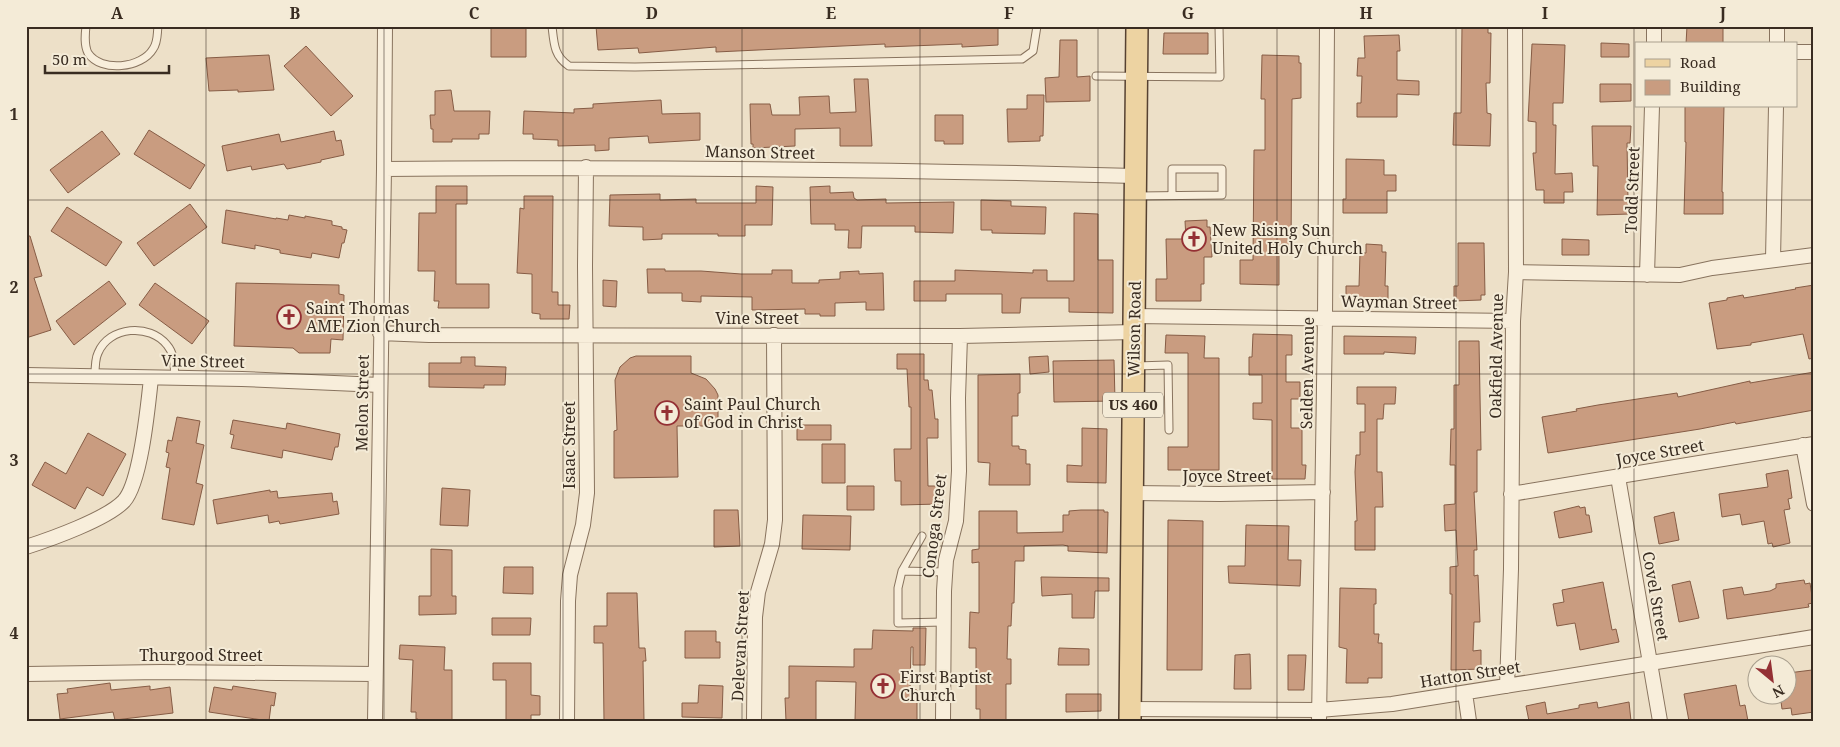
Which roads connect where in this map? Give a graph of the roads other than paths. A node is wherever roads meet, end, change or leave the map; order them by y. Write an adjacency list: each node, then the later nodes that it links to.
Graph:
1 (86, 26): 2 (lane)
2 (158, 26)
3 (385, 26): 21 (street, Melon Street)
4 (552, 26): 5 (lane)
5 (1037, 26)
6 (1137, 26): 17 (main road, Wilson Road / US 460)
7 (1219, 26): 17 (lane)
8 (1327, 26): 28 (street, Selden Avenue)
9 (1514, 26): 26 (street, Oakfield Avenue)
10 (1654, 26): 12 (street)
11 (1777, 26): 13 (street)
12 (1654, 42)
13 (1777, 42)
14 (1798, 52): 15 (street)
15 (1814, 52)
16 (1096, 76): 17 (lane)
17 (1137, 78): 22 (main road, Wilson Road / US 460)
18 (1652, 108): 27 (street, Todd Street)
19 (1776, 108): 25 (street)
20 (586, 168): 21 (street, Manson Street); 22 (street, Manson Street); 32 (street, Isaac Street)
21 (384, 169): 31 (street, Melon Street)
22 (1135, 186): 23 (lane); 30 (main road, Wilson Road / US 460)
23 (1172, 195): 23 (lane)
24 (1814, 254): 25 (street)
25 (1774, 260): 27 (street)
26 (1516, 272): 27 (street); 29 (street, Oakfield Avenue)
27 (1647, 275)
28 (1325, 319): 29 (street, Wayman Street); 30 (street, Wayman Street); 44 (street, Selden Avenue)
29 (1513, 321): 46 (street, Oakfield Avenue)
30 (1134, 324): 34 (street, Vine Street); 35 (main road, Wilson Road / US 460)
31 (380, 334): 32 (street, Vine Street); 40 (street, Melon Street)
32 (586, 335): 33 (street, Vine Street); 62 (street, Isaac Street)
33 (774, 335): 34 (street, Vine Street); 63 (street, Delevan Street)
34 (960, 336): 51 (street, Conoga Street)
35 (1134, 366): 41 (lane); 45 (main road, Wilson Road / US 460)
36 (26, 375): 37 (street, Vine Street)
37 (95, 376): 38 (street, Vine Street); 39 (lane)
38 (151, 378): 39 (street, Vine Street); 49 (street)
39 (175, 378): 40 (street, Vine Street)
40 (380, 385): 56 (street, Melon Street)
41 (1169, 430)
42 (1809, 445): 43 (street, Joyce Street); 47 (street)
43 (1618, 477): 46 (street, Joyce Street); 54 (street, Covel Street)
44 (1322, 492): 45 (street, Joyce Street); 60 (street, Selden Avenue)
45 (1132, 493): 59 (main road, Wilson Road / US 460)
46 (1511, 494): 57 (street, Oakfield Avenue)
47 (1814, 504)
48 (922, 536): 50 (lane)
49 (26, 547)
50 (902, 571): 51 (lane); 52 (lane)
51 (946, 572): 52 (street, Conoga Street)
52 (944, 622): 64 (street, Conoga Street)
53 (1814, 637): 54 (street, Hatton Street)
54 (1650, 664): 57 (street, Hatton Street); 66 (street, Covel Street)
55 (26, 674): 56 (street, Thurgood Street)
56 (375, 674): 61 (street, Melon Street)
57 (1507, 686): 58 (street, Hatton Street)
58 (1465, 693): 60 (street, Hatton Street); 65 (street)
59 (1130, 715): 60 (street, Hatton Street)
60 (1319, 715)
61 (374, 721)
62 (567, 721)
63 (754, 721)
64 (943, 721)
65 (1469, 721)
66 (1660, 721)

